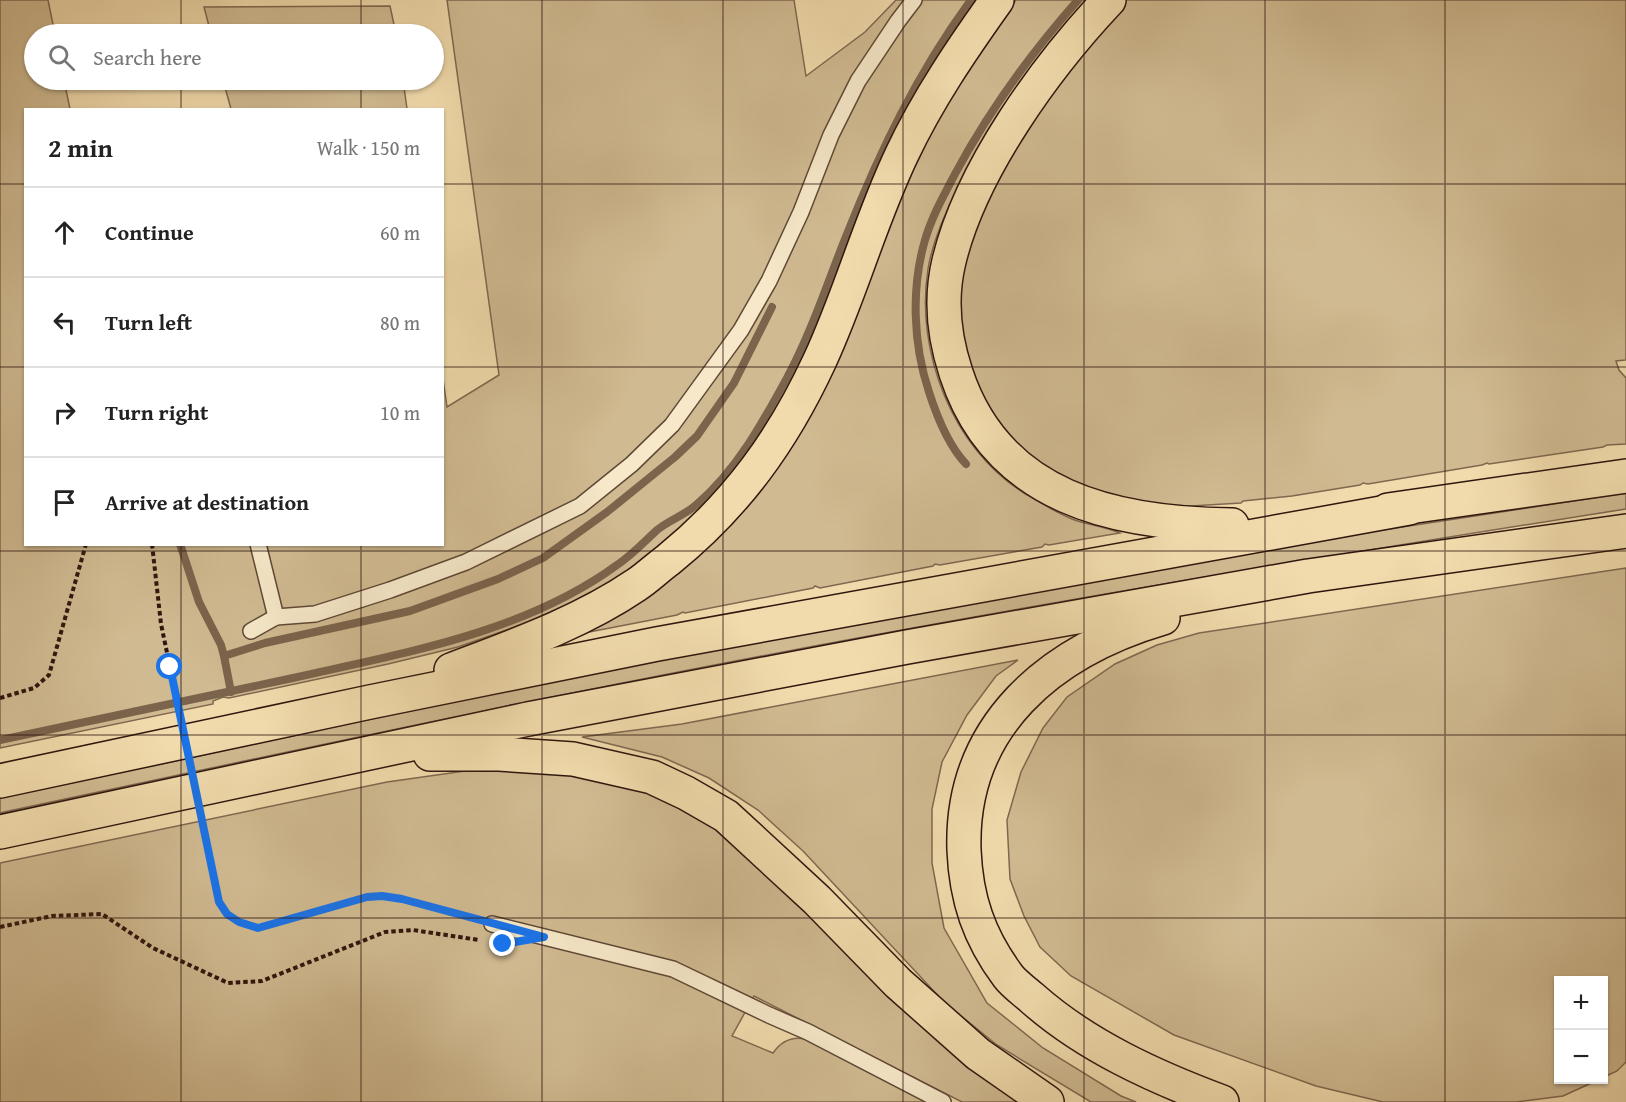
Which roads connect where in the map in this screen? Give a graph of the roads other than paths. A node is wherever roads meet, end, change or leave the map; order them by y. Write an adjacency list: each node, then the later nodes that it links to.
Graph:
1 (914, 0): 9 (lane)
2 (997, 0): 11 (highway)
3 (1109, 0): 5 (highway)
4 (1626, 476): 5 (highway)
5 (1408, 508): 11 (highway)
6 (1626, 531): 8 (highway)
7 (258, 546): 9 (lane)
8 (1308, 576): 12 (highway); 18 (highway)
9 (276, 617): 10 (lane)
10 (251, 631)
11 (370, 702): 13 (highway)
12 (362, 754): 14 (highway); 17 (highway)
13 (0, 781)
14 (0, 832)
15 (492, 924): 16 (lane)
16 (943, 1102)
17 (1047, 1102)
18 (1222, 1102)

